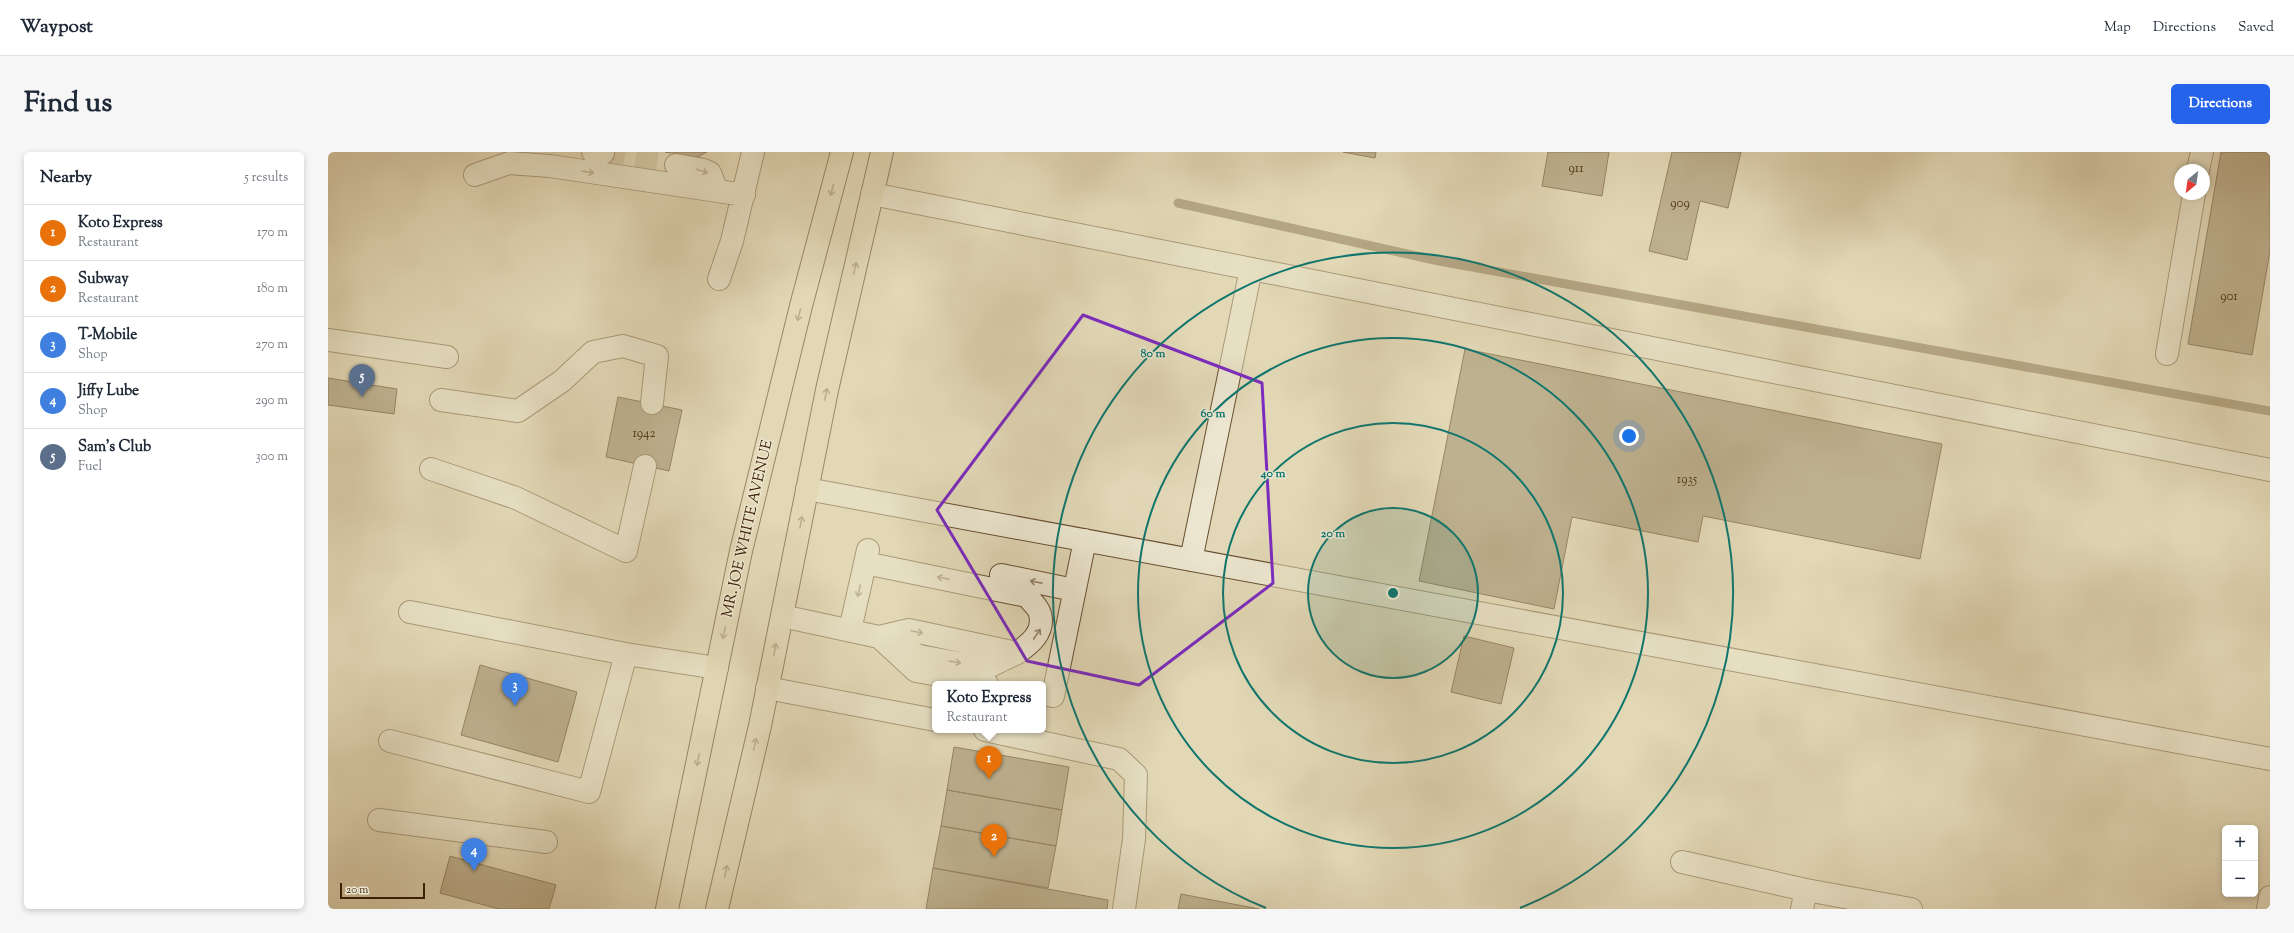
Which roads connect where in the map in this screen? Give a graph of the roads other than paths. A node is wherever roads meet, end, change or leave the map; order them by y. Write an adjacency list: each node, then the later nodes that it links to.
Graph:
1 (842, 152): 33 (main road, MR. JOE WHITE AVENUE, one-way to 33)
2 (882, 152): 10 (main road)
3 (2202, 152): 6 (lane)
4 (752, 155): 11 (lane)
5 (551, 159): 8 (lane); 9 (lane, one-way to 9)
6 (2199, 164)
7 (676, 165): 9 (lane, one-way to 9)
8 (475, 175)
9 (718, 191): 11 (lane)
10 (872, 194): 13 (lane); 23 (main road, one-way to 10)
11 (744, 195): 14 (lane)
12 (2193, 200): 16 (lane)
13 (1251, 269): 22 (lane); 25 (lane)
14 (719, 279)
15 (328, 340): 17 (lane)
16 (2167, 354)
17 (447, 357)
18 (441, 400): 19 (lane)
19 (652, 404)
20 (645, 466): 21 (lane)
21 (431, 468)
22 (2270, 470)
23 (807, 489): 24 (lane); 29 (main road, one-way to 23)
24 (1085, 540): 25 (lane); 27 (lane)
25 (1191, 560): 40 (lane)
26 (866, 563): 27 (lane, one-way to 26); 30 (lane, one-way to 30); 31 (lane, one-way to 26)
27 (1074, 590): 36 (lane)
28 (410, 612): 32 (lane)
29 (782, 616): 30 (lane); 35 (main road, one-way to 29)
30 (850, 630): 31 (lane)
31 (879, 637): 34 (lane, one-way to 34)
32 (626, 654): 33 (lane); 39 (lane)
33 (717, 668): 46 (main road, MR. JOE WHITE AVENUE, one-way to 46)
34 (971, 681)
35 (767, 688): 37 (lane); 47 (main road, one-way to 35)
36 (1046, 695)
37 (932, 719)
38 (999, 733): 48 (lane)
39 (390, 741)
40 (2270, 759)
41 (378, 820): 42 (lane)
42 (546, 842)
43 (1682, 862): 45 (lane)
44 (2270, 897): 50 (lane)
45 (1804, 899): 49 (lane)
46 (667, 909)
47 (717, 909)
48 (1124, 909)
49 (1911, 909)
50 (2268, 909)

